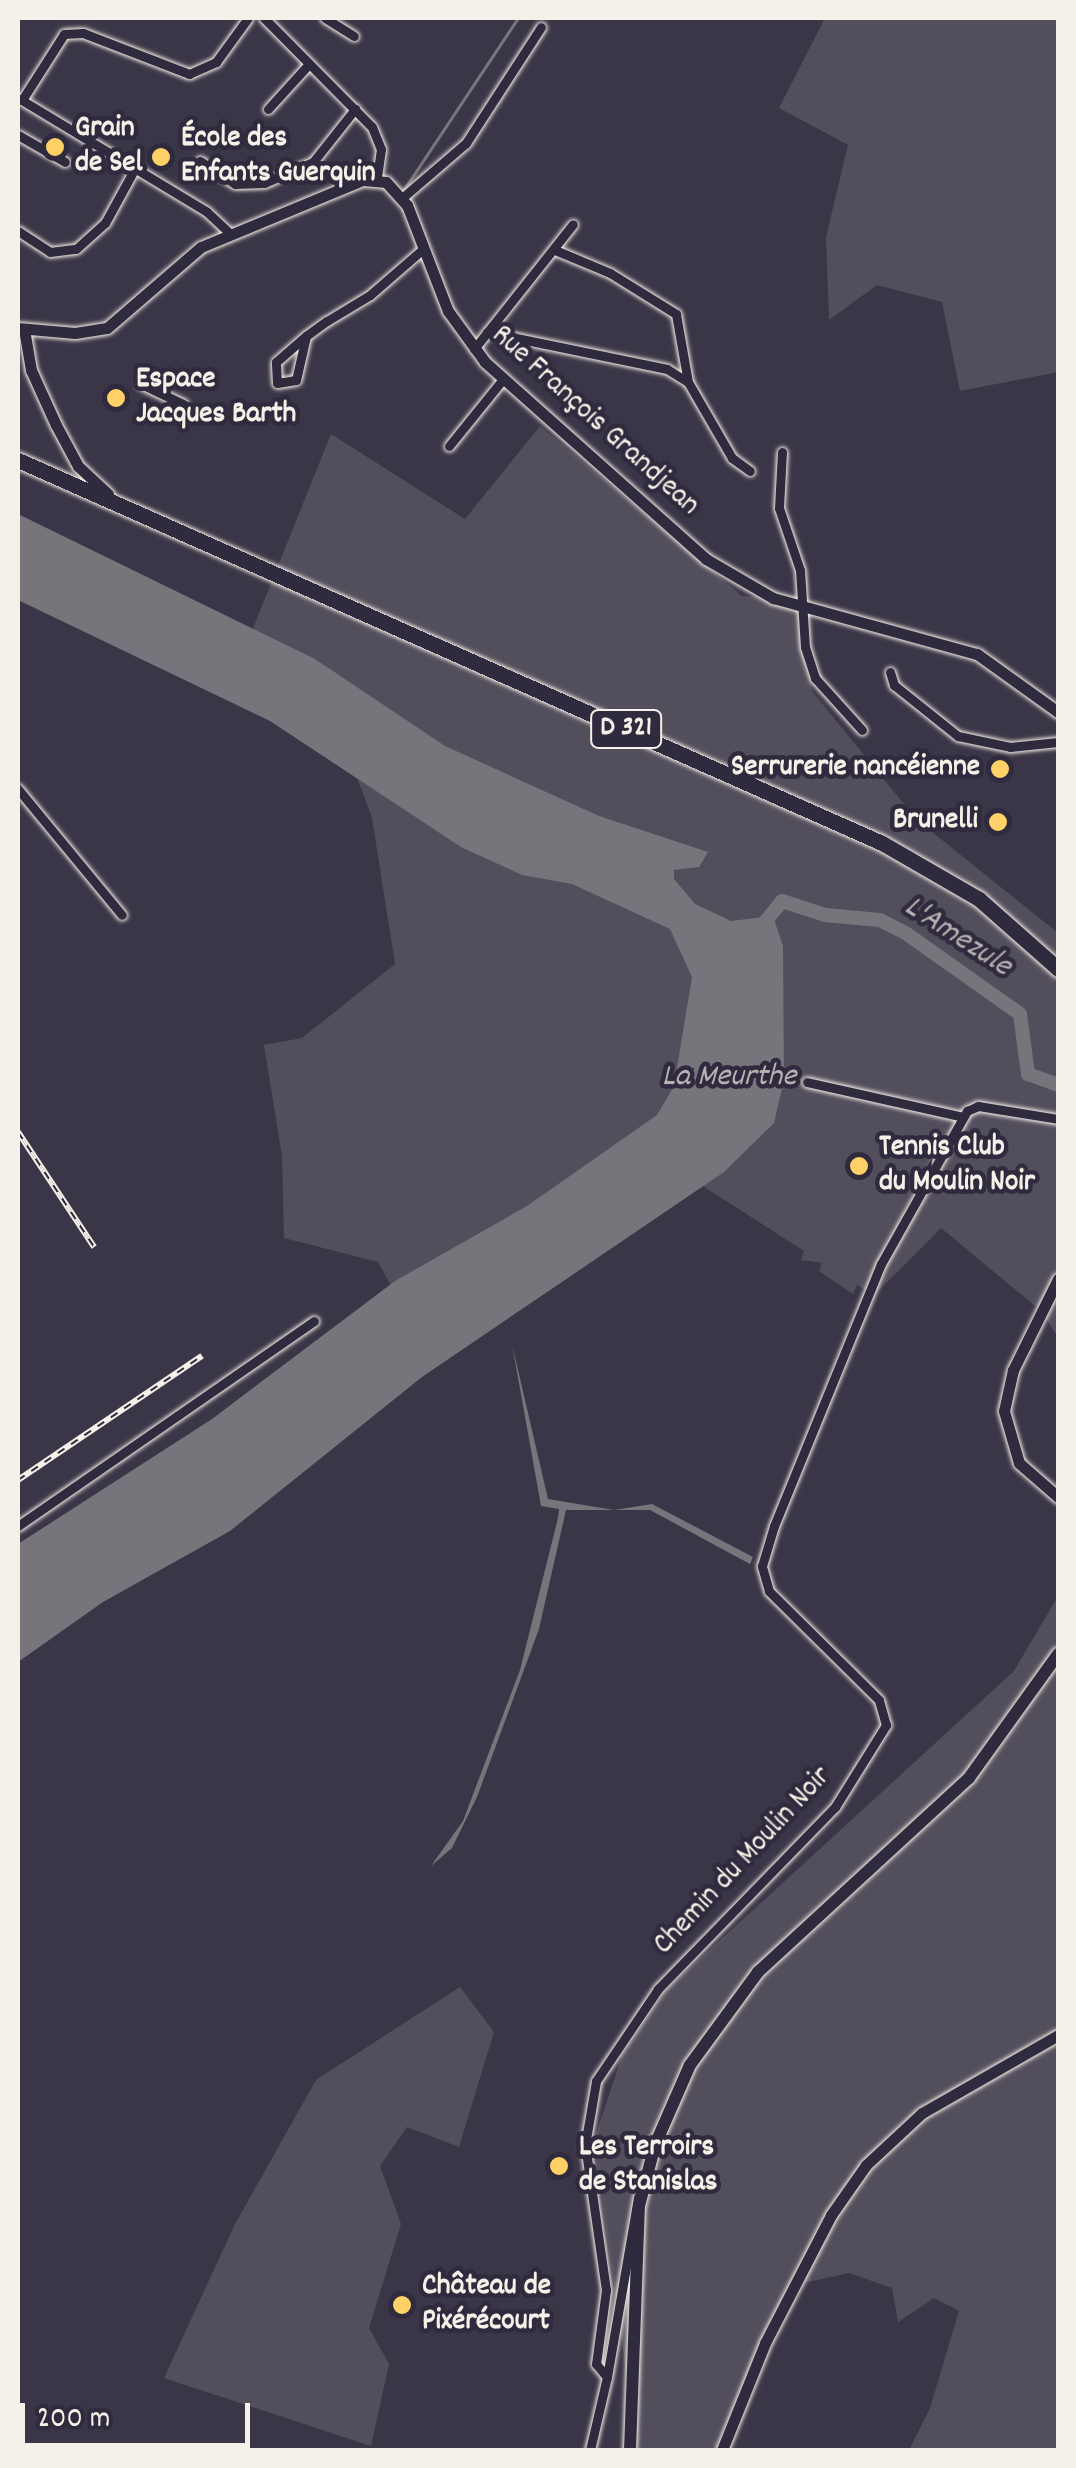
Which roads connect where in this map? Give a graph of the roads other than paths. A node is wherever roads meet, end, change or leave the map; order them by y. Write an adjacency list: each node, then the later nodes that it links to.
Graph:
1 (248, 18): 7 (street)
2 (264, 18): 6 (street)
3 (324, 18): 5 (street)
4 (542, 27): 15 (street)
5 (354, 36)
6 (309, 64): 8 (street); 9 (street)
7 (20, 99): 13 (street)
8 (268, 109)
9 (355, 109): 11 (street); 14 (street)
10 (18, 135): 12 (street)
11 (200, 161)
12 (65, 162)
13 (134, 170): 17 (street); 18 (street)
14 (377, 179): 15 (street); 18 (street)
15 (402, 198): 19 (street, Rue François Grandjean)
16 (572, 224): 20 (street)
17 (18, 231)
18 (230, 234): 21 (street)
19 (423, 249): 23 (street); 24 (street, Rue François Grandjean)
20 (555, 250): 22 (street); 26 (street)
21 (21, 328): 33 (street)
22 (487, 332): 24 (street); 26 (street)
23 (306, 336): 23 (street)
24 (474, 350): 25 (street, Rue François Grandjean)
25 (503, 380): 29 (street); 34 (street, Rue François Grandjean)
26 (688, 382): 32 (street)
27 (141, 384): 28 (street)
28 (184, 404)
29 (450, 447)
30 (782, 452): 34 (street)
31 (18, 460): 33 (main road, D 321)
32 (750, 471)
33 (170, 527): 41 (main road, D 321)
34 (797, 606): 36 (street, Rue François Grandjean); 37 (street)
35 (890, 672): 38 (street)
36 (1058, 712)
37 (862, 730)
38 (1058, 742)
39 (18, 789): 40 (street)
40 (122, 916)
41 (1058, 969)
42 (807, 1082): 43 (street)
43 (962, 1116): 44 (street); 52 (street, Chemin du Moulin Noir)
44 (1058, 1118)
45 (1058, 1279): 47 (street)
46 (314, 1322): 48 (street)
47 (1058, 1497)
48 (18, 1526)
49 (1058, 1654): 51 (main road)
50 (1058, 2035): 55 (street)
51 (642, 2191): 52 (street); 54 (main road)
52 (607, 2377): 53 (street, Chemin du Moulin Noir)
53 (590, 2450)
54 (630, 2450)
55 (722, 2450)

